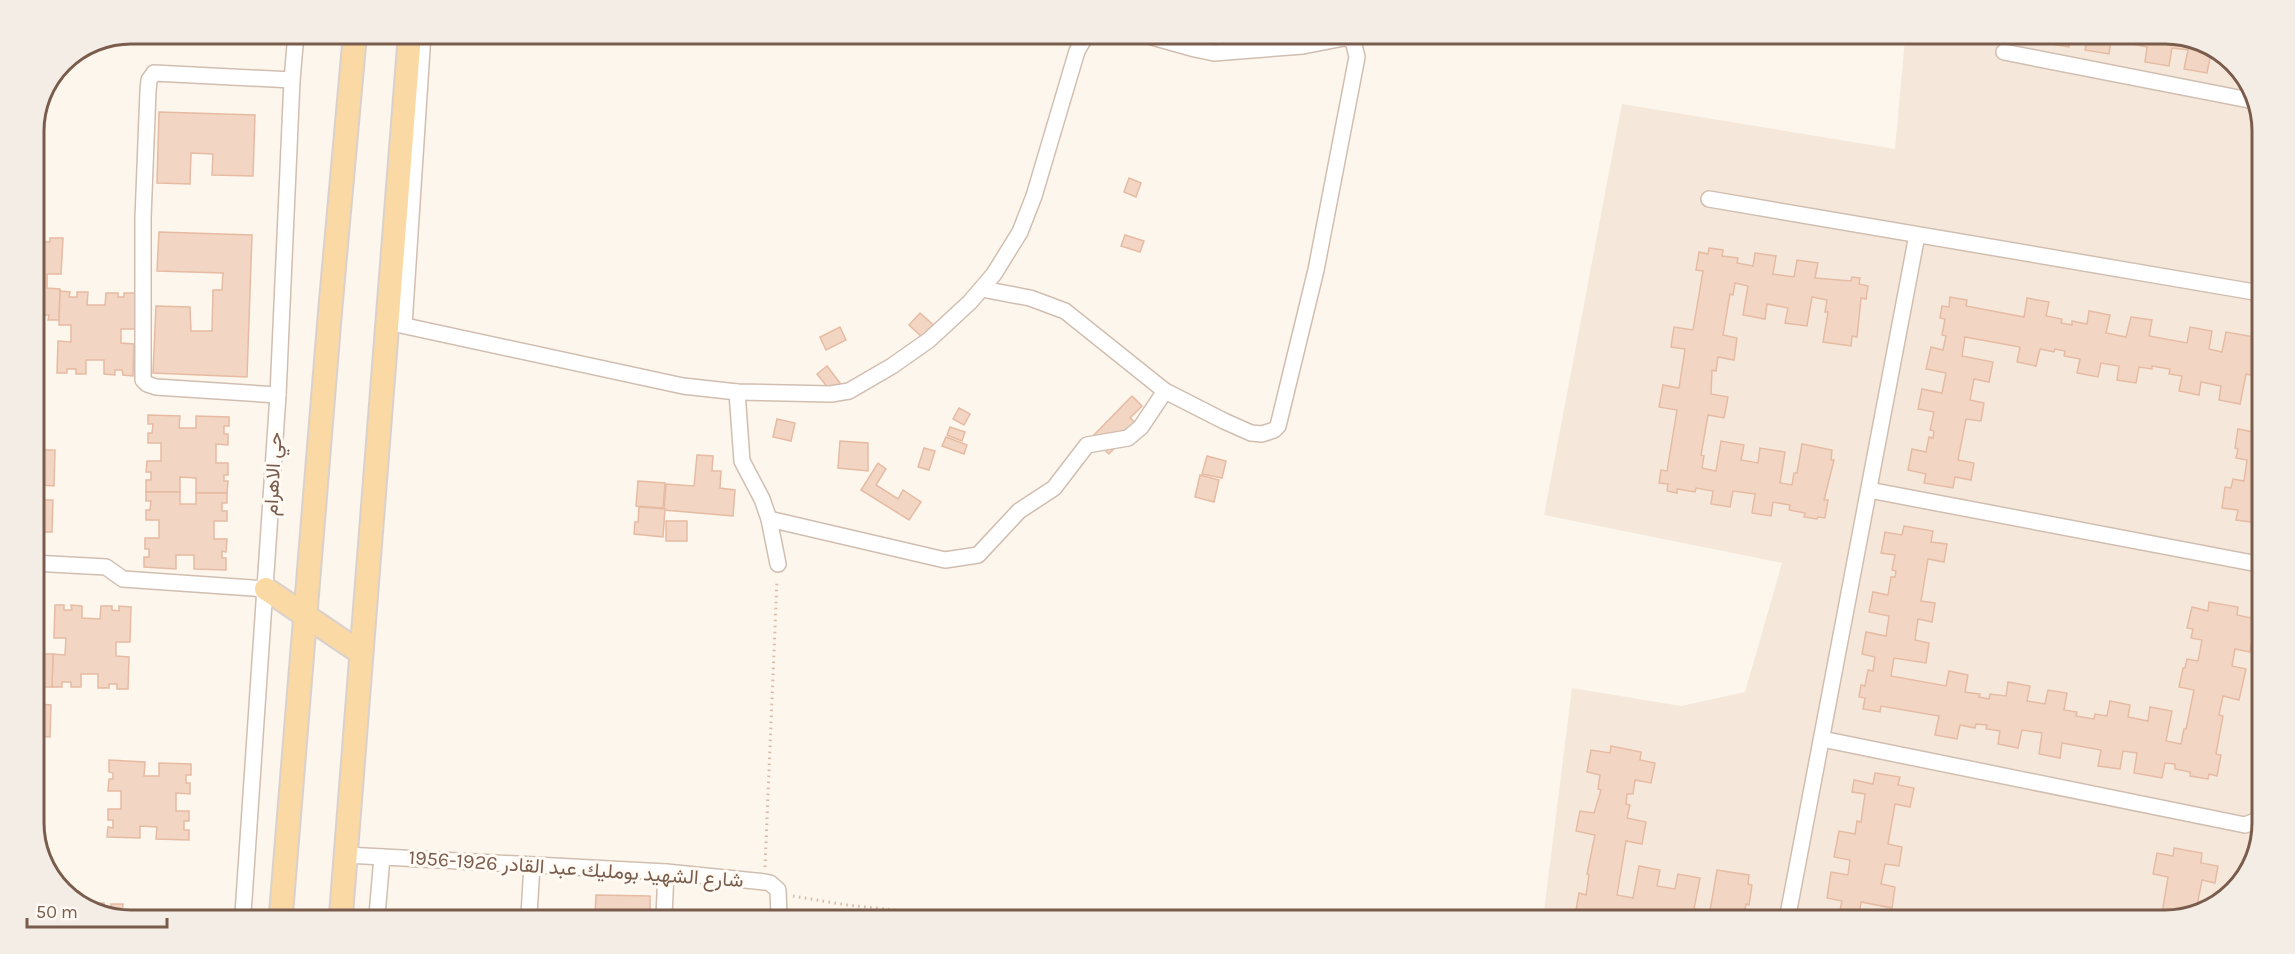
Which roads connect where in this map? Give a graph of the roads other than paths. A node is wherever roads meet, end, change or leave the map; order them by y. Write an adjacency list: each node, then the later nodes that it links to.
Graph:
1 (295, 44): 10 (street, حي الاهرام)
2 (354, 44): 26 (main road)
3 (410, 44): 16 (main road)
4 (422, 44): 16 (street)
5 (1081, 44): 14 (street)
6 (1179, 44): 7 (street)
7 (1313, 44)
8 (1354, 44): 17 (street)
9 (2004, 52): 11 (street)
10 (292, 80): 19 (street, حي الاهرام); 19 (street)
11 (2246, 99)
12 (1709, 200): 13 (street)
13 (1917, 235): 15 (street); 20 (street)
14 (981, 290): 17 (street); 18 (street)
15 (2251, 291)
16 (396, 324): 18 (street); 27 (main road)
17 (1165, 391): 21 (street)
18 (737, 392): 21 (street)
19 (278, 395): 25 (street, حي الاهرام)
20 (1869, 490): 22 (street); 28 (street)
21 (769, 519): 24 (street)
22 (2252, 563)
23 (44, 564): 25 (street)
24 (778, 564)
25 (266, 589): 26 (main road); 34 (street, حي الاهرام)
26 (305, 615): 27 (main road); 35 (main road)
27 (361, 653): 30 (main road)
28 (1822, 739): 29 (street); 41 (street)
29 (2252, 822)
30 (346, 855): 31 (street, شارع الشهيد بومليك عبد القادر 1926-1956); 36 (main road)
31 (382, 857): 32 (street, شارع الشهيد بومليك عبد القادر 1926-1956); 37 (street)
32 (532, 865): 33 (street, شارع الشهيد بومليك عبد القادر 1926-1956); 38 (street)
33 (666, 872): 39 (street); 40 (street, شارع الشهيد بومليك عبد القادر 1926-1956)
34 (243, 910)
35 (280, 910)
36 (341, 910)
37 (377, 910)
38 (529, 910)
39 (664, 910)
40 (779, 910)
41 (1789, 910)

